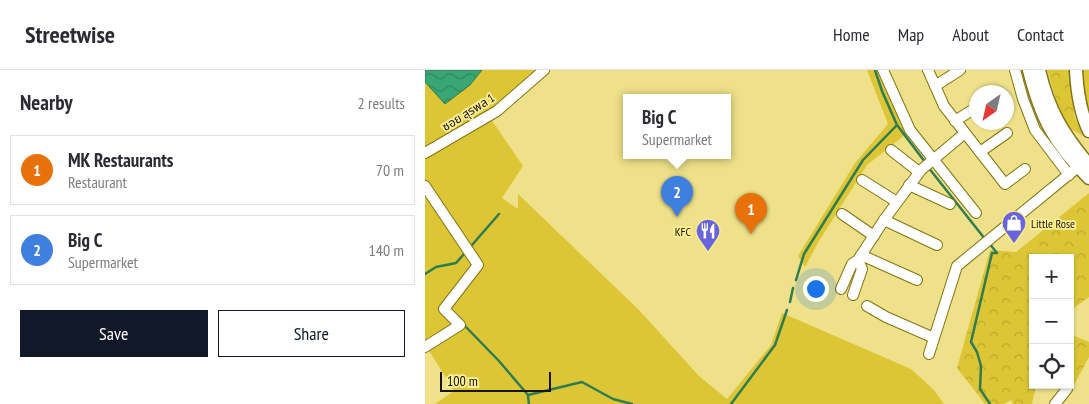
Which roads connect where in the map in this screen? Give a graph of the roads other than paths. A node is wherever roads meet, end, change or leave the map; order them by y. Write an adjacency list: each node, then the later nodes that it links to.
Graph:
1 (544, 70): 17 (street, ซอย สุรพล 1)
2 (883, 70): 18 (street)
3 (928, 70): 9 (street)
4 (959, 70): 9 (street)
5 (1015, 70): 20 (street)
6 (1029, 70): 20 (main road)
7 (1039, 70): 20 (main road)
8 (1076, 70): 12 (main road)
9 (935, 86): 11 (street)
10 (969, 111): 11 (street)
11 (955, 121): 13 (street)
12 (1089, 131)
13 (965, 133): 16 (street); 18 (street)
14 (1007, 133): 16 (street)
15 (891, 150): 21 (street)
16 (980, 152): 19 (street)
17 (425, 153)
18 (931, 161): 21 (street); 28 (street)
19 (1025, 169)
20 (1079, 169): 22 (main road); 38 (street)
21 (920, 171): 24 (street)
22 (1089, 178)
23 (862, 180): 26 (street)
24 (909, 185): 26 (street); 27 (street)
25 (425, 186): 39 (street)
26 (897, 202): 30 (street)
27 (950, 204)
28 (976, 213)
29 (841, 214): 31 (street)
30 (884, 220): 31 (street); 32 (street)
31 (873, 236): 33 (street)
32 (937, 245)
33 (860, 257): 34 (street); 35 (street); 36 (street)
34 (917, 280)
35 (841, 290)
36 (853, 295)
37 (867, 306): 38 (street)
38 (934, 338): 40 (street)
39 (425, 347)
40 (929, 354)
41 (1066, 389): 42 (street)
42 (1055, 404)

